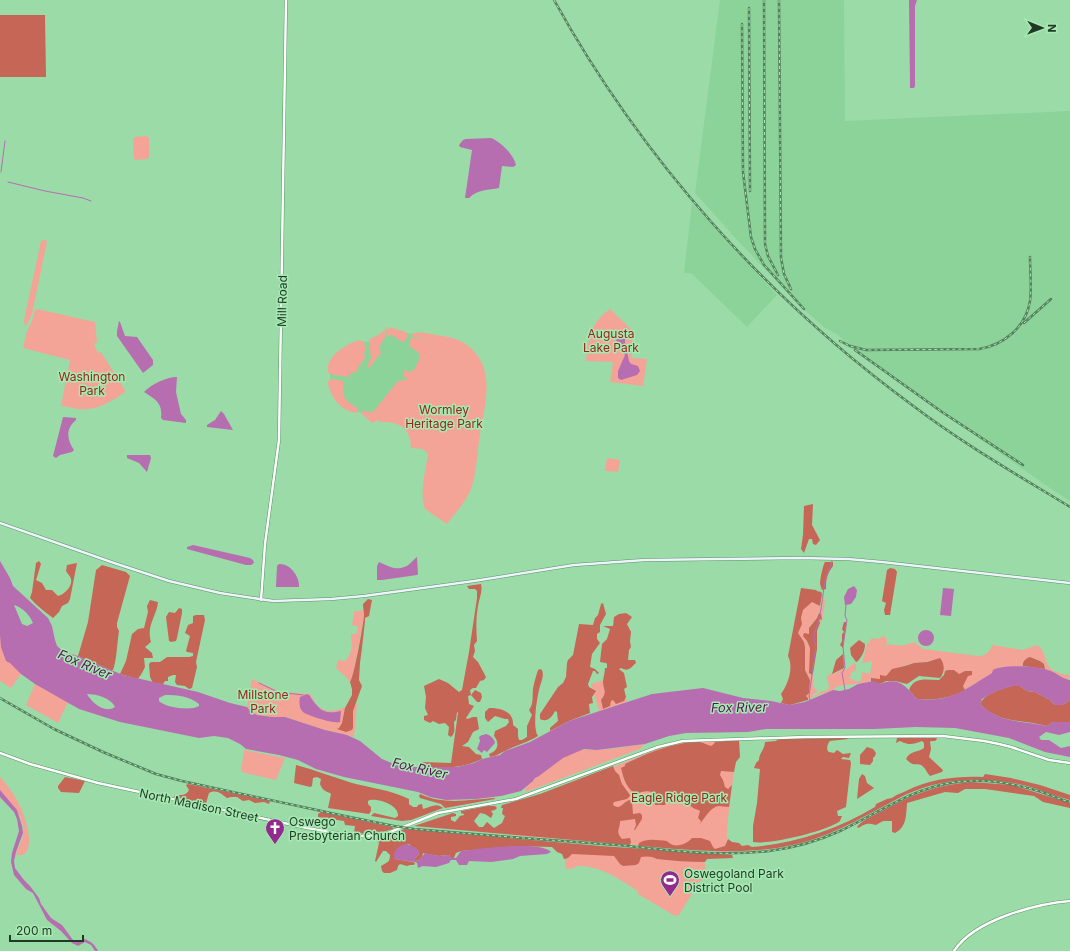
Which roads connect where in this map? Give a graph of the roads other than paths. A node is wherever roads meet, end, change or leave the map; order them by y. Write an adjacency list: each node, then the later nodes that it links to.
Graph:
1 (286, 0): 4 (street, Mill Road)
2 (0, 524): 4 (main road)
3 (1070, 583): 4 (main road)
4 (261, 600)
5 (0, 753): 6 (street, North Madison Street)
6 (1070, 763)
7 (1070, 901): 8 (street)
8 (954, 951)

